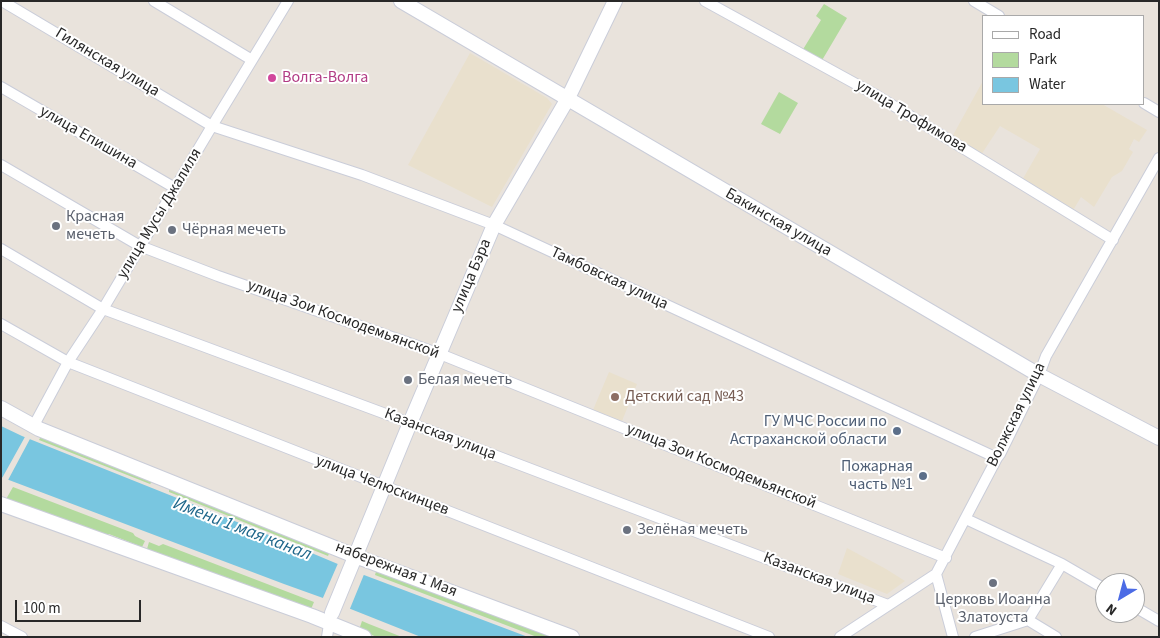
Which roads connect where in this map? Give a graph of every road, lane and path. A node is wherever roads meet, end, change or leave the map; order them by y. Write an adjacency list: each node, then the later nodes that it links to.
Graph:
1 (2, 1): 14 (street, Гилянская улица)
2 (154, 1): 9 (street)
3 (288, 1): 9 (street, улица Мусы Джалиля)
4 (401, 1): 11 (main road, Бакинская улица)
5 (615, 1): 11 (main road, улица Бэра)
6 (706, 1): 19 (street, улица Трофимова)
7 (974, 1): 8 (street)
8 (997, 15)
9 (252, 60): 14 (street, улица Мусы Джалиля)
10 (1, 87): 17 (street, улица Епишина)
11 (567, 100): 18 (main road, улица Бэра); 26 (main road, Бакинская улица)
12 (1145, 104): 13 (street)
13 (1159, 112)
14 (212, 126): 17 (street, улица Мусы Джалиля); 18 (street, Тамбовская улица)
15 (1159, 158): 19 (street, Волжская улица)
16 (1, 165): 20 (street, улица Зои Космодемьянской)
17 (175, 188): 20 (street, улица Мусы Джалиля)
18 (494, 225): 24 (main road, улица Бэра); 31 (street, Тамбовская улица)
19 (1113, 240): 26 (street, Волжская улица)
20 (140, 246): 22 (street, улица Мусы Джалиля); 24 (street, улица Зои Космодемьянской)
21 (1, 249): 22 (street, Казанская улица)
22 (104, 309): 25 (street, улица Мусы Джалиля); 28 (street, Казанская улица)
23 (1, 324): 25 (street, улица Челюскинцев)
24 (440, 354): 28 (main road, улица Бэра); 35 (street, улица Зои Космодемьянской)
25 (68, 362): 29 (street, улица Мусы Джалиля); 32 (street, улица Челюскинцев)
26 (1039, 375): 30 (main road, Бакинская улица); 31 (street, Волжская улица)
27 (1, 408): 29 (main road, набережная 1 Мая)
28 (410, 423): 32 (main road, улица Бэра); 40 (street, Казанская улица)
29 (33, 427): 36 (main road, набережная 1 Мая)
30 (1159, 438)
31 (997, 458): 34 (street, Волжская улица)
32 (385, 487): 36 (main road, улица Бэра); 51 (street, улица Челюскинцев)
33 (1, 504): 42 (main road)
34 (966, 519): 35 (street, Волжская улица); 37 (street)
35 (946, 558): 38 (street, Волжская улица)
36 (354, 559): 42 (main road, улица Бэра); 50 (main road, набережная 1 Мая)
37 (1062, 564): 39 (street); 43 (street)
38 (936, 574): 40 (street, Волжская улица); 53 (street)
39 (1095, 583)
40 (888, 605): 52 (street, Волжская улица)
41 (1145, 612): 44 (street)
42 (330, 618): 48 (street); 49 (main road)
43 (1028, 620): 46 (street); 55 (street)
44 (1159, 620)
45 (1, 626): 47 (street)
46 (990, 635): 54 (street)
47 (22, 637)
48 (327, 637)
49 (364, 637)
50 (572, 637)
51 (769, 637)
52 (840, 637)
53 (953, 637)
54 (975, 637)
55 (1056, 637)

